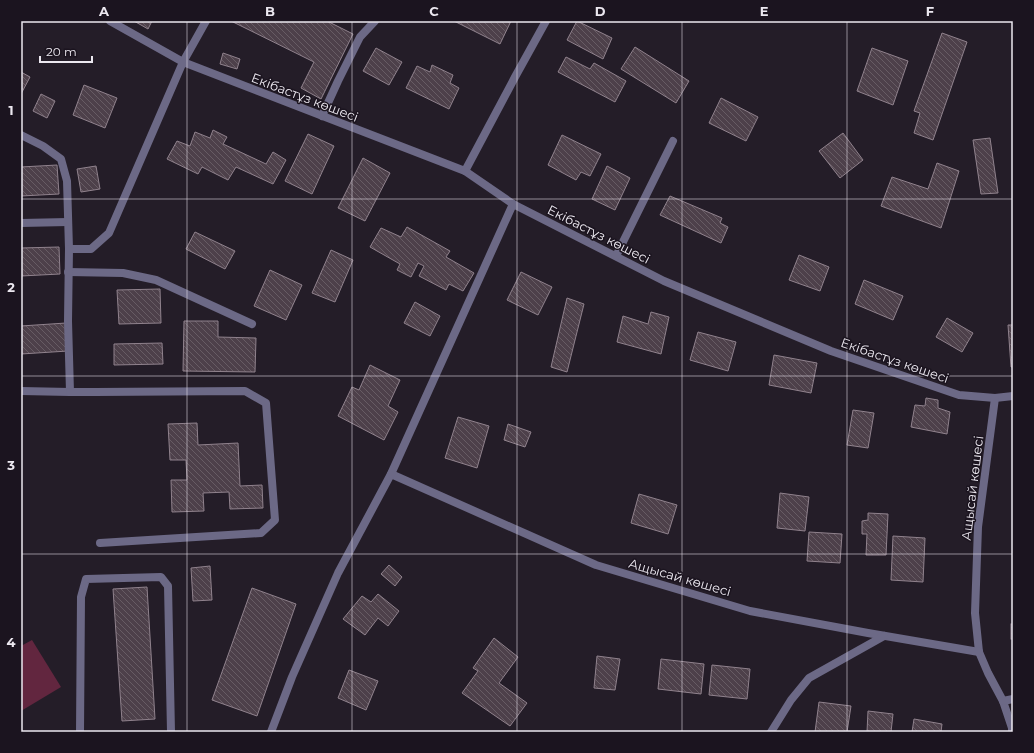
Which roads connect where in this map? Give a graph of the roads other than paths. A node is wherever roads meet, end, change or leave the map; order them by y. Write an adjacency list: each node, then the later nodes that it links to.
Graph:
1 (110, 21): 5 (street, Екібастұз көшесі)
2 (206, 21): 5 (street)
3 (375, 21): 6 (street)
4 (546, 21): 9 (street)
5 (183, 62): 6 (street, Екібастұз көшесі); 13 (street)
6 (322, 116): 9 (street, Екібастұз көшесі)
7 (21, 135): 12 (street)
8 (672, 140): 14 (street)
9 (465, 171): 10 (street, Екібастұз көшесі)
10 (513, 204): 14 (street, Екібастұз көшесі); 21 (street)
11 (21, 222): 12 (street)
12 (68, 222): 13 (street)
13 (68, 250): 15 (street)
14 (616, 256): 20 (street, Екібастұз көшесі)
15 (68, 272): 16 (street); 18 (street)
16 (252, 324)
17 (21, 392): 18 (street)
18 (70, 392): 22 (street)
19 (1013, 396): 20 (street, Екібастұз көшесі)
20 (995, 398): 24 (street, Ащысай көшесі)
21 (391, 474): 23 (street, Ащысай көшесі); 29 (street)
22 (100, 542)
23 (884, 636): 24 (street, Ащысай көшесі); 30 (street)
24 (979, 652): 26 (street, Ащысай көшесі)
25 (1013, 699): 26 (street)
26 (1003, 701): 31 (street, Ащысай көшесі)
27 (80, 732): 28 (street)
28 (171, 732)
29 (270, 732)
30 (771, 732)
31 (1012, 732)

